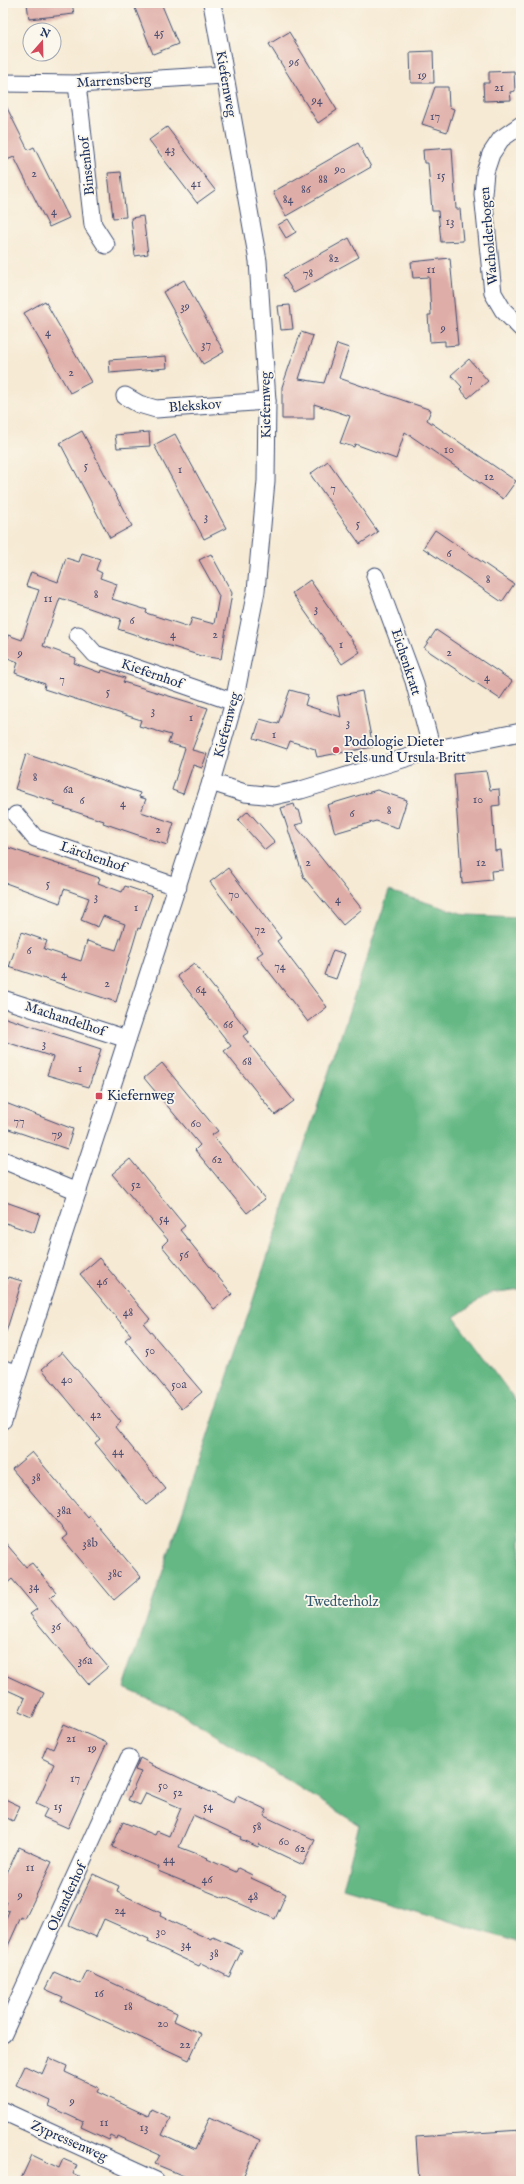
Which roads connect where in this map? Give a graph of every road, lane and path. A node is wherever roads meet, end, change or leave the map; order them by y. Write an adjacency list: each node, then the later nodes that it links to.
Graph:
1 (212, 3): 2 (street, Kiefernweg)
2 (224, 75): 4 (street, Marrensberg); 9 (street, Kiefernweg)
3 (3, 82): 4 (street, Marrensberg)
4 (77, 84): 6 (street, Binsenhof)
5 (521, 125): 7 (street, Wacholderbogen)
6 (106, 246)
7 (521, 328)
8 (125, 396): 9 (street, Blekskov)
9 (267, 401): 12 (street, Kiefernweg)
10 (375, 576): 14 (street, Eichenkratt)
11 (78, 635): 12 (street, Kiefernhof)
12 (234, 702): 15 (street, Kiefernweg)
13 (521, 732): 14 (street)
14 (432, 750): 15 (street)
15 (211, 782): 17 (street, Kiefernweg)
16 (16, 816): 17 (street, Lärchenhof)
17 (178, 887): 19 (street, Kiefernweg)
18 (3, 999): 19 (street, Machandelhof)
19 (127, 1039): 21 (street, Kiefernweg)
20 (3, 1160): 21 (street)
21 (78, 1191): 22 (street, Kiefernweg)
22 (11, 1371): 23 (street, Kiefernweg)
23 (3, 1420)
24 (129, 1758): 25 (street, Oleanderhof)
25 (3, 2034)
26 (3, 2111): 27 (street, Zypressenweg)
27 (156, 2181)

